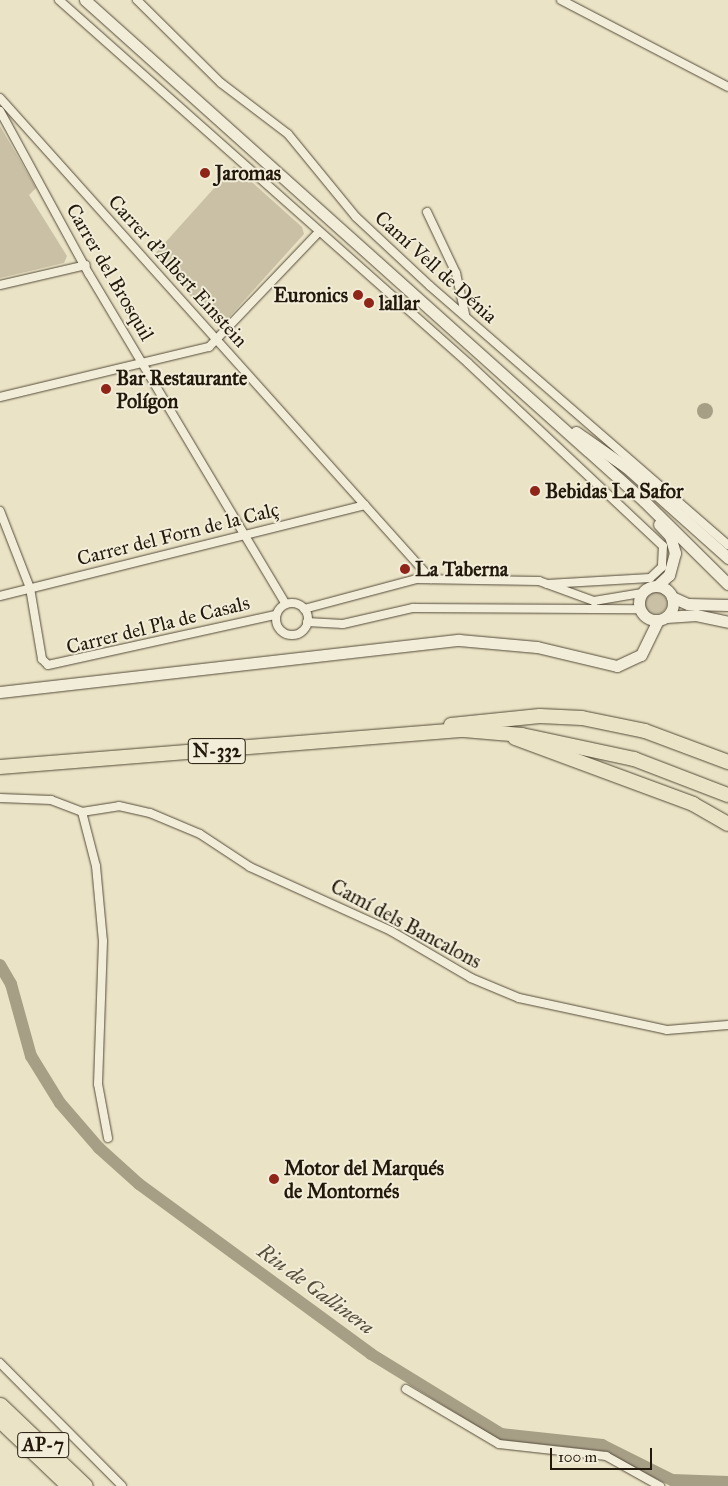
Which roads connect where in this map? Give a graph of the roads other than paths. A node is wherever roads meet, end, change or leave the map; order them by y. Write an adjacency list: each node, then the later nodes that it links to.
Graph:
1 (59, 0): 9 (street)
2 (85, 0): 16 (main road)
3 (137, 0): 12 (street, Camí Vell de Dénia)
4 (561, 0): 5 (street)
5 (728, 87)
6 (0, 98): 13 (street, Carrer d'Albert Einstein)
7 (0, 111): 10 (street, Carrer del Brosquil)
8 (427, 212): 12 (street)
9 (318, 233): 13 (street); 23 (street)
10 (86, 265): 11 (street); 14 (street, Carrer del Brosquil)
11 (0, 285)
12 (465, 314): 20 (street, Camí Vell de Dénia)
13 (220, 341): 14 (street); 17 (street, Carrer d'Albert Einstein)
14 (143, 362): 15 (street); 19 (street, Carrer del Brosquil)
15 (0, 397)
16 (554, 421): 21 (main road); 24 (main road); 25 (main road)
17 (364, 505): 19 (street, Carrer del Forn de la Calç); 22 (street, Carrer d'Albert Einstein)
18 (0, 511): 26 (street)
19 (246, 534): 26 (street, Carrer del Forn de la Calç); 30 (street, Carrer del Brosquil)
20 (728, 545)
21 (728, 558)
22 (431, 579): 23 (street); 33 (street)
23 (547, 584): 27 (street)
24 (728, 584)
25 (656, 586): 27 (main road); 29 (main road)
26 (30, 588): 28 (street, Carrer del Forn de la Calç); 34 (street, Carrer del Pla de Casals)
27 (642, 593): 35 (main road)
28 (0, 596)
29 (672, 597): 31 (main road); 35 (main road)
30 (286, 604): 33 (street); 34 (street)
31 (688, 604): 32 (main road); 35 (main road)
32 (728, 605)
33 (304, 609): 36 (street)
34 (276, 615): 36 (street)
35 (656, 615): 36 (street); 37 (main road); 38 (main road)
36 (307, 622)
37 (728, 622)
38 (0, 692)
39 (434, 730): 40 (highway, N-332); 41 (highway); 42 (highway, N-332)
40 (508, 734): 43 (highway, N-332); 46 (highway)
41 (728, 762)
42 (0, 767)
43 (725, 794)
44 (0, 798): 45 (street)
45 (82, 812): 47 (street, Camí dels Bancalons); 48 (street)
46 (728, 824)
47 (728, 1025)
48 (108, 1138)
49 (0, 1362): 55 (street)
50 (406, 1389): 56 (street)
51 (0, 1405): 54 (highway, AP-7)
52 (0, 1420): 53 (highway, AP-7)
53 (69, 1486)
54 (85, 1486)
55 (122, 1486)
56 (660, 1486)

